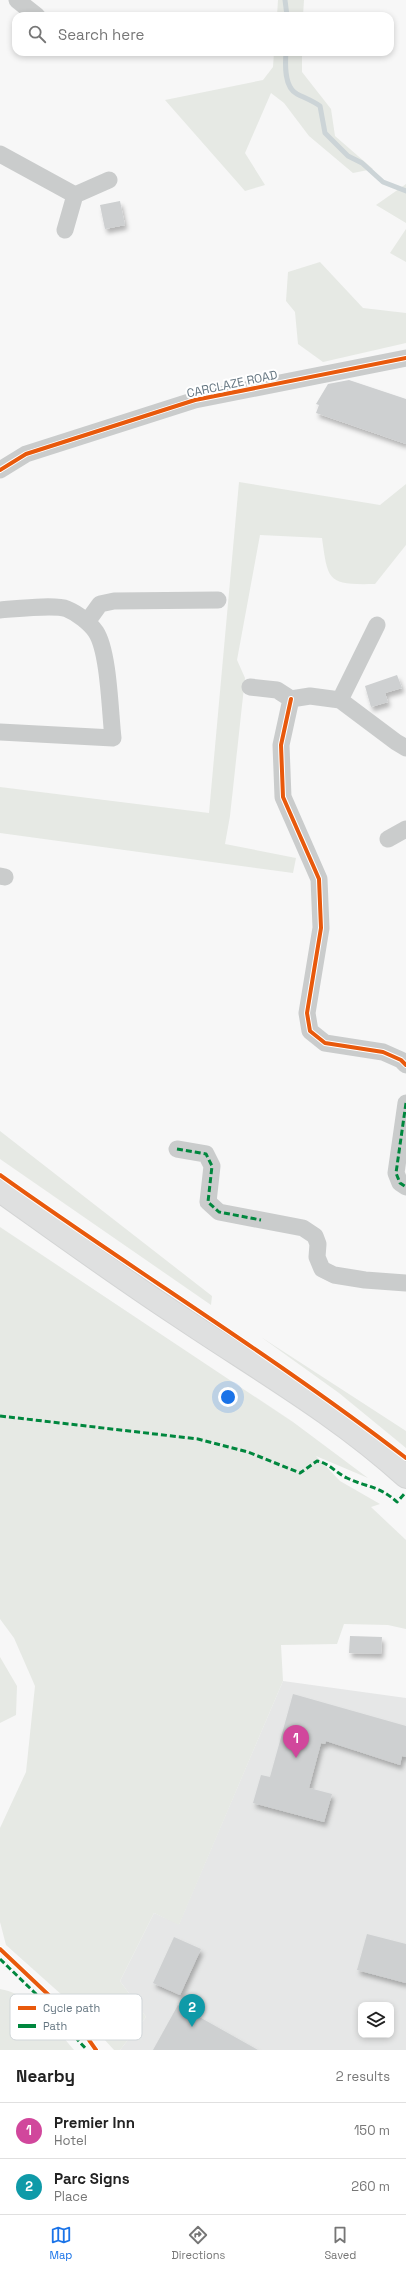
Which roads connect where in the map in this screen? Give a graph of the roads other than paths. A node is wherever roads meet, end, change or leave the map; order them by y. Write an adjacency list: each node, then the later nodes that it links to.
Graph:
1 (17, 0): 2 (street)
2 (32, 12)
3 (0, 154): 5 (street)
4 (109, 180): 5 (street)
5 (75, 196): 6 (street)
6 (65, 230)
7 (406, 358): 8 (street, CARCLAZE ROAD)
8 (0, 470)
9 (218, 600): 11 (street)
10 (0, 610): 11 (street)
11 (87, 622): 16 (street)
12 (376, 625): 15 (street)
13 (250, 687): 14 (street)
14 (291, 699): 15 (street); 20 (street)
15 (340, 700): 17 (street)
16 (0, 732)
17 (406, 748)
18 (406, 829): 19 (street)
19 (388, 839)
20 (406, 1065)
21 (406, 1103): 23 (street)
22 (177, 1149): 25 (street)
23 (406, 1187)
24 (0, 1191): 26 (highway)
25 (406, 1283)
26 (406, 1477)

